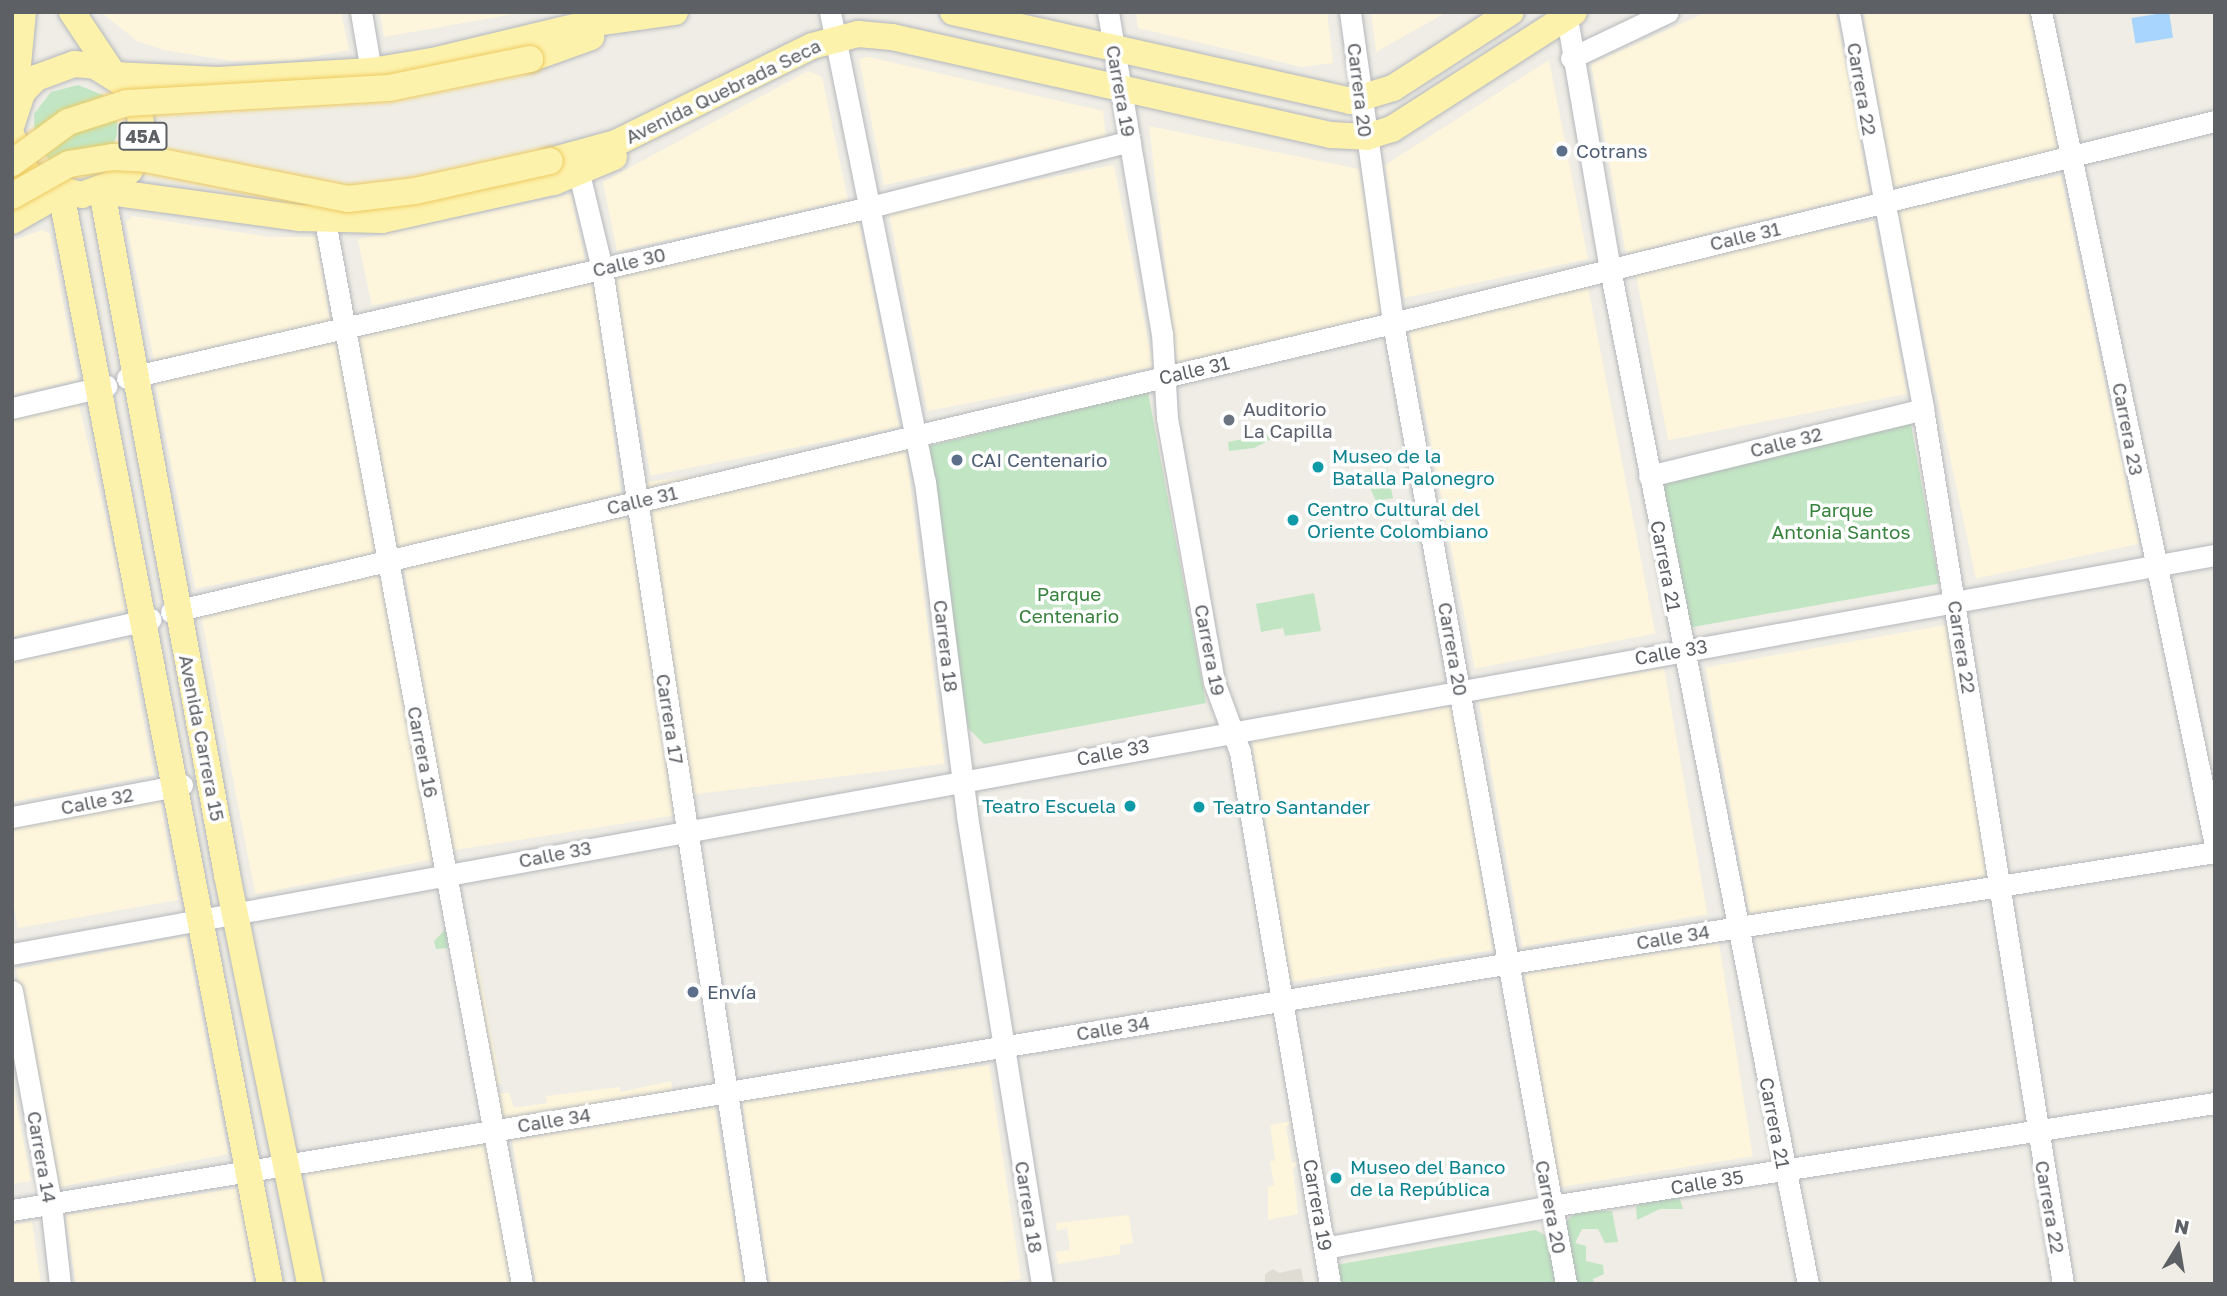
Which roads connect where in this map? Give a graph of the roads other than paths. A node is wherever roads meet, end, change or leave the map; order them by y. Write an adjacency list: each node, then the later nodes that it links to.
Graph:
1 (23, 12): 16 (main road)
2 (72, 12): 20 (main road, 45A)
3 (360, 12): 19 (street)
4 (675, 12): 14 (main road)
5 (684, 12): 28 (main road, bridge)
6 (953, 12): 17 (main road)
7 (1108, 12): 17 (street, Carrera 19)
8 (1350, 12): 22 (street, Carrera 20)
9 (1511, 12): 22 (main road)
10 (1668, 12): 18 (street)
11 (1849, 12): 33 (street, Carrera 22)
12 (2041, 12): 27 (street, Carrera 23)
13 (1569, 14): 18 (street, Carrera 21); 25 (main road, Avenida Quebrada Seca)
14 (578, 19): 19 (main road)
15 (833, 25): 21 (main road, Avenida Quebrada Seca); 29 (main road, Avenida Quebrada Seca); 34 (street, Carrera 18)
16 (16, 46): 24 (main road)
17 (1114, 50): 21 (street, Carrera 19); 22 (main road)
18 (1571, 58): 38 (street, Carrera 21)
19 (371, 71): 20 (main road)
20 (114, 75): 24 (main road); 30 (main road, 45A)
21 (1121, 88): 25 (main road, Avenida Quebrada Seca); 26 (street, Carrera 19)
22 (1361, 100): 25 (street, Carrera 20)
23 (2215, 121): 27 (street, Calle 31)
24 (13, 125): 31 (main road)
25 (1367, 138): 39 (street, Carrera 20)
26 (1130, 141): 34 (street, Calle 30); 41 (street, Carrera 19)
27 (2073, 157): 33 (street, Calle 31); 51 (street, Carrera 23)
28 (12, 163)
29 (568, 163): 32 (main road, bridge); 36 (main road); 37 (street, Carrera 17)
30 (102, 191): 31 (main road); 36 (main road); 42 (main road, Avenida Carrera 15)
31 (61, 193): 35 (main road); 43 (main road, Avenida Carrera 15)
32 (12, 196)
33 (1882, 204): 38 (street, Calle 31); 45 (street, Carrera 22)
34 (870, 207): 37 (street, Calle 30); 46 (street, Carrera 18)
35 (12, 221)
36 (325, 221): 40 (street, Carrera 16)
37 (602, 269): 40 (street, Calle 30); 48 (street, Carrera 17)
38 (1609, 269): 39 (street, Calle 31); 47 (street, Carrera 21)
39 (1393, 323): 41 (street, Calle 31); 56 (street, Carrera 20)
40 (345, 328): 42 (street, Calle 30); 50 (street, Carrera 16)
41 (1165, 376): 46 (street, Calle 31); 57 (street, Carrera 19)
42 (131, 377): 53 (main road, Avenida Carrera 15)
43 (102, 387): 44 (street); 53 (main road, Avenida Carrera 15)
44 (12, 408)
45 (1923, 409): 47 (street, Calle 32); 52 (street, Carrera 22)
46 (916, 435): 48 (street, Calle 31); 58 (street, Carrera 18)
47 (1649, 476): 55 (street, Carrera 21)
48 (637, 502): 50 (street, Calle 31); 61 (street, Carrera 17)
49 (2215, 555): 51 (street, Calle 33)
50 (388, 561): 53 (street, Calle 31); 64 (street, Carrera 16)
51 (2156, 565): 52 (street, Calle 33); 62 (street, Carrera 23)
52 (1954, 601): 55 (street, Calle 33); 65 (street, Carrera 22)
53 (161, 616): 54 (street, Calle 31); 59 (main road, Avenida Carrera 15); 66 (main road, Avenida Carrera 15)
54 (12, 650)
55 (1683, 650): 56 (street, Calle 33); 68 (street, Carrera 21)
56 (1461, 690): 57 (street, Calle 33); 70 (street, Carrera 20)
57 (1233, 730): 58 (street, Calle 33); 72 (street, Carrera 19)
58 (962, 780): 61 (street, Calle 33); 73 (street, Carrera 18)
59 (178, 785): 60 (street, Calle 32); 67 (main road, Avenida Carrera 15)
60 (12, 817)
61 (687, 830): 64 (street, Calle 33); 74 (street, Carrera 17)
62 (2215, 845)
63 (2215, 852): 65 (street, Calle 34)
64 (446, 875): 66 (street, Calle 33); 76 (street, Carrera 16)
65 (2000, 884): 68 (street, Calle 34); 77 (street, Carrera 22)
66 (235, 914): 67 (street, Calle 33); 78 (main road, Avenida Carrera 15)
67 (201, 920): 69 (street, Calle 33); 79 (main road, Avenida Carrera 15)
68 (1736, 927): 70 (street, Calle 34); 80 (street, Carrera 21)
69 (12, 954)
70 (1511, 962): 72 (street, Calle 34); 82 (street, Carrera 20)
71 (12, 991): 81 (street, Carrera 14)
72 (1282, 1000): 73 (street, Calle 34); 84 (street, Carrera 19)
73 (1004, 1046): 74 (street, Calle 34); 90 (street, Carrera 18)
74 (726, 1092): 76 (street, Calle 34); 89 (street, Carrera 17)
75 (2215, 1104): 77 (street, Calle 35)
76 (494, 1130): 78 (street, Calle 34); 88 (street, Carrera 16)
77 (2037, 1131): 80 (street, Calle 35); 94 (street, Carrera 22)
78 (285, 1164): 79 (street, Calle 34); 87 (main road, Avenida Carrera 15)
79 (249, 1170): 81 (street, Calle 34); 86 (main road, Avenida Carrera 15)
80 (1784, 1170): 82 (street, Calle 35); 93 (street, Carrera 21)
81 (51, 1204): 83 (street, Calle 34); 85 (street, Carrera 14)
82 (1551, 1206): 84 (street, Calle 35); 92 (street, Carrera 20)
83 (12, 1210)
84 (1325, 1248): 91 (street, Carrera 19)
85 (60, 1284)
86 (270, 1284)
87 (310, 1284)
88 (523, 1284)
89 (756, 1284)
90 (1041, 1284)
91 (1331, 1284)
92 (1566, 1284)
93 (1808, 1284)
94 (2063, 1284)

